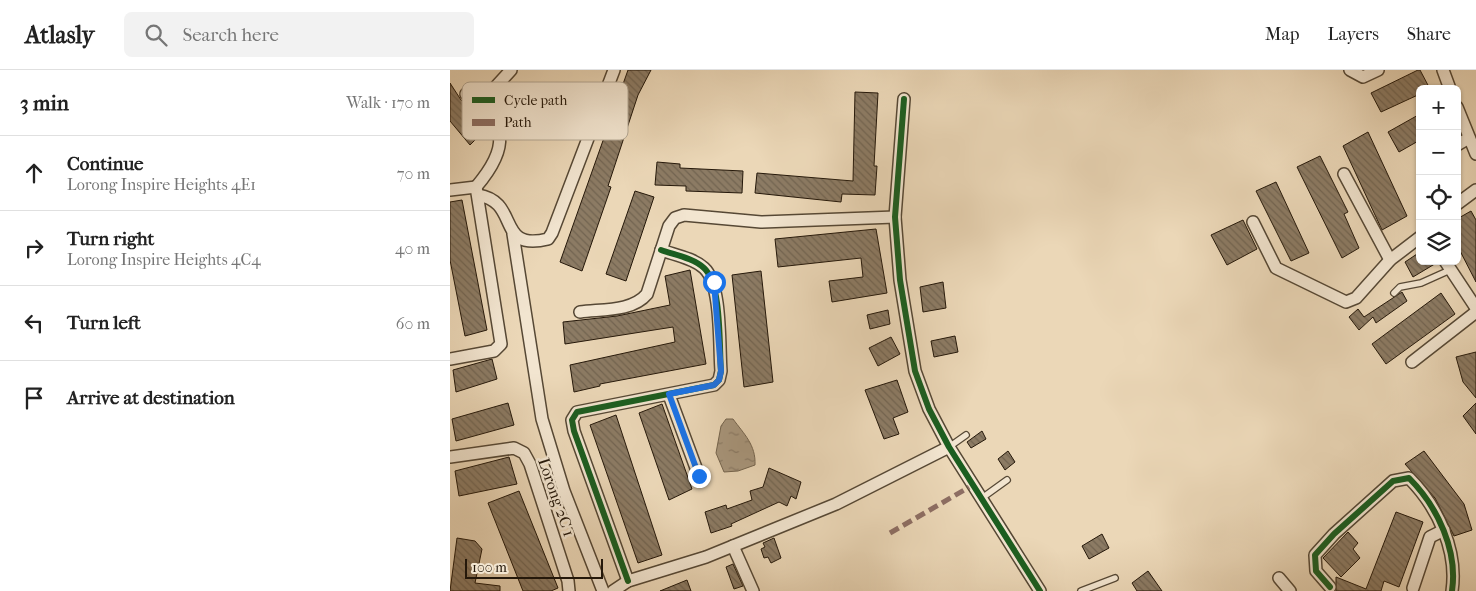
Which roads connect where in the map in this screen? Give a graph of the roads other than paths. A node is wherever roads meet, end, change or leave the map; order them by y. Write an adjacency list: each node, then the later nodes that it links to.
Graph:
1 (512, 70): 6 (street)
2 (614, 70): 7 (street)
3 (1350, 70): 4 (street)
4 (1378, 70)
5 (1443, 70): 8 (street)
6 (501, 82)
7 (609, 82)
8 (1449, 85)
9 (904, 99): 21 (street)
10 (1461, 117): 11 (street)
11 (1469, 138): 14 (street); 15 (street)
12 (501, 140): 19 (street)
13 (587, 140): 23 (street)
14 (1461, 143)
15 (1476, 154)
16 (1344, 174): 26 (street)
17 (450, 190): 19 (street)
18 (1476, 190): 20 (street)
19 (477, 191): 23 (street); 32 (street)
20 (1461, 201)
21 (896, 216): 25 (street); 36 (street)
22 (1253, 222): 26 (street)
23 (513, 234): 49 (street)
24 (1416, 240): 26 (street)
25 (661, 250): 30 (street); 34 (street)
26 (1390, 260)
27 (1448, 266): 28 (lane); 29 (street)
28 (1394, 293)
29 (1476, 308)
30 (580, 312)
31 (1476, 312): 33 (street)
32 (450, 359)
33 (1412, 362)
34 (669, 394): 38 (street); 45 (street)
35 (966, 435): 36 (lane)
36 (949, 447): 40 (street); 42 (street)
37 (450, 457): 48 (street, Lorong 2C 1)
38 (699, 476)
39 (1007, 480): 40 (lane)
40 (982, 498): 53 (street)
41 (1444, 530): 46 (street); 47 (street); 56 (street)
42 (733, 546): 45 (street); 52 (street)
43 (1115, 578): 54 (lane)
44 (1279, 578): 55 (street)
45 (628, 581): 50 (street); 51 (street)
46 (1330, 587)
47 (1413, 588)
48 (569, 591)
49 (603, 591)
50 (614, 591)
51 (619, 591)
52 (753, 591)
53 (1040, 591)
54 (1081, 591)
55 (1290, 591)
56 (1452, 591)

